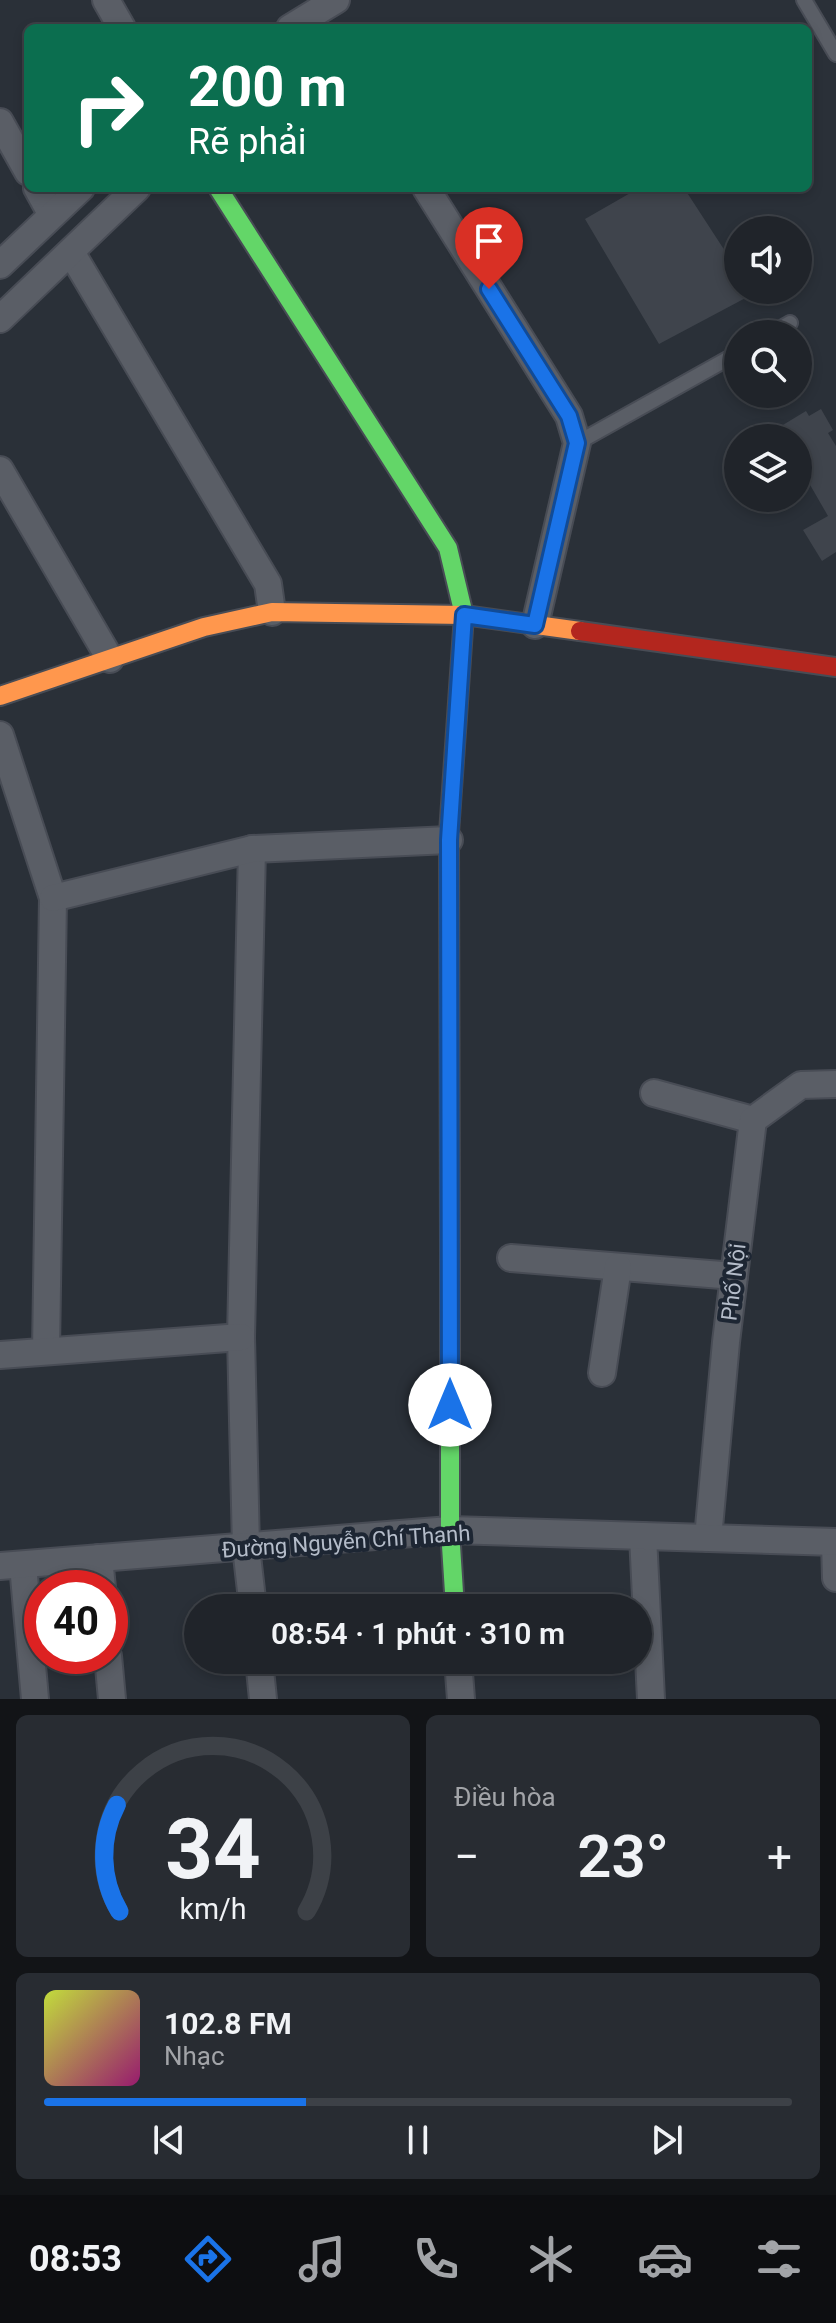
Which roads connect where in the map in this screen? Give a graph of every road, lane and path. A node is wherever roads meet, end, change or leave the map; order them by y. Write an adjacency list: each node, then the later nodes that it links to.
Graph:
1 (106, 0): 4 (street)
2 (804, 0): 6 (lane)
3 (326, 14): 5 (street)
4 (120, 24)
5 (300, 24)
6 (836, 54)
7 (0, 122): 8 (street)
8 (24, 165)
9 (39, 192): 14 (street)
10 (77, 192): 14 (street)
11 (133, 192): 15 (street)
12 (221, 192): 22 (street)
13 (429, 192): 19 (street)
14 (52, 215): 16 (street)
15 (71, 252): 17 (street); 21 (street)
16 (0, 265)
17 (0, 319)
18 (724, 361): 19 (lane)
19 (577, 443): 23 (street)
20 (0, 470): 24 (street)
21 (272, 612): 22 (street); 24 (street)
22 (464, 615): 23 (street); 28 (street)
23 (535, 625): 25 (street)
24 (110, 659): 26 (street)
25 (836, 667)
26 (0, 696)
27 (0, 735): 30 (street)
28 (449, 840): 29 (street); 41 (street)
29 (252, 849): 30 (street); 37 (street)
30 (53, 898): 38 (street)
31 (836, 1084): 33 (street)
32 (654, 1093): 33 (street)
33 (753, 1120): 36 (street, Phố Nội)
34 (511, 1258): 35 (street)
35 (618, 1267): 36 (street); 40 (street)
36 (734, 1276): 43 (street, Phố Nội)
37 (241, 1337): 38 (street); 45 (street)
38 (46, 1351): 39 (street)
39 (0, 1355)
40 (602, 1373)
41 (450, 1530): 42 (street, Đường Nguyễn Chí Thanh); 45 (street, Đường Nguyễn Chí Thanh); 51 (street)
42 (643, 1536): 43 (street, Đường Nguyễn Chí Thanh); 59 (street)
43 (708, 1538): 44 (street, Đường Nguyễn Chí Thanh)
44 (836, 1542): 49 (street)
45 (246, 1547): 46 (street, Đường Nguyễn Chí Thanh); 50 (street)
46 (99, 1558): 47 (street, Đường Nguyễn Chí Thanh); 48 (street)
47 (11, 1566): 55 (street)
48 (100, 1570)
49 (836, 1578)
50 (251, 1594)
51 (454, 1594)
52 (110, 1674): 56 (street)
53 (260, 1674): 57 (street)
54 (459, 1674): 58 (street)
55 (35, 1699)
56 (112, 1699)
57 (263, 1699)
58 (461, 1699)
59 (651, 1699)

